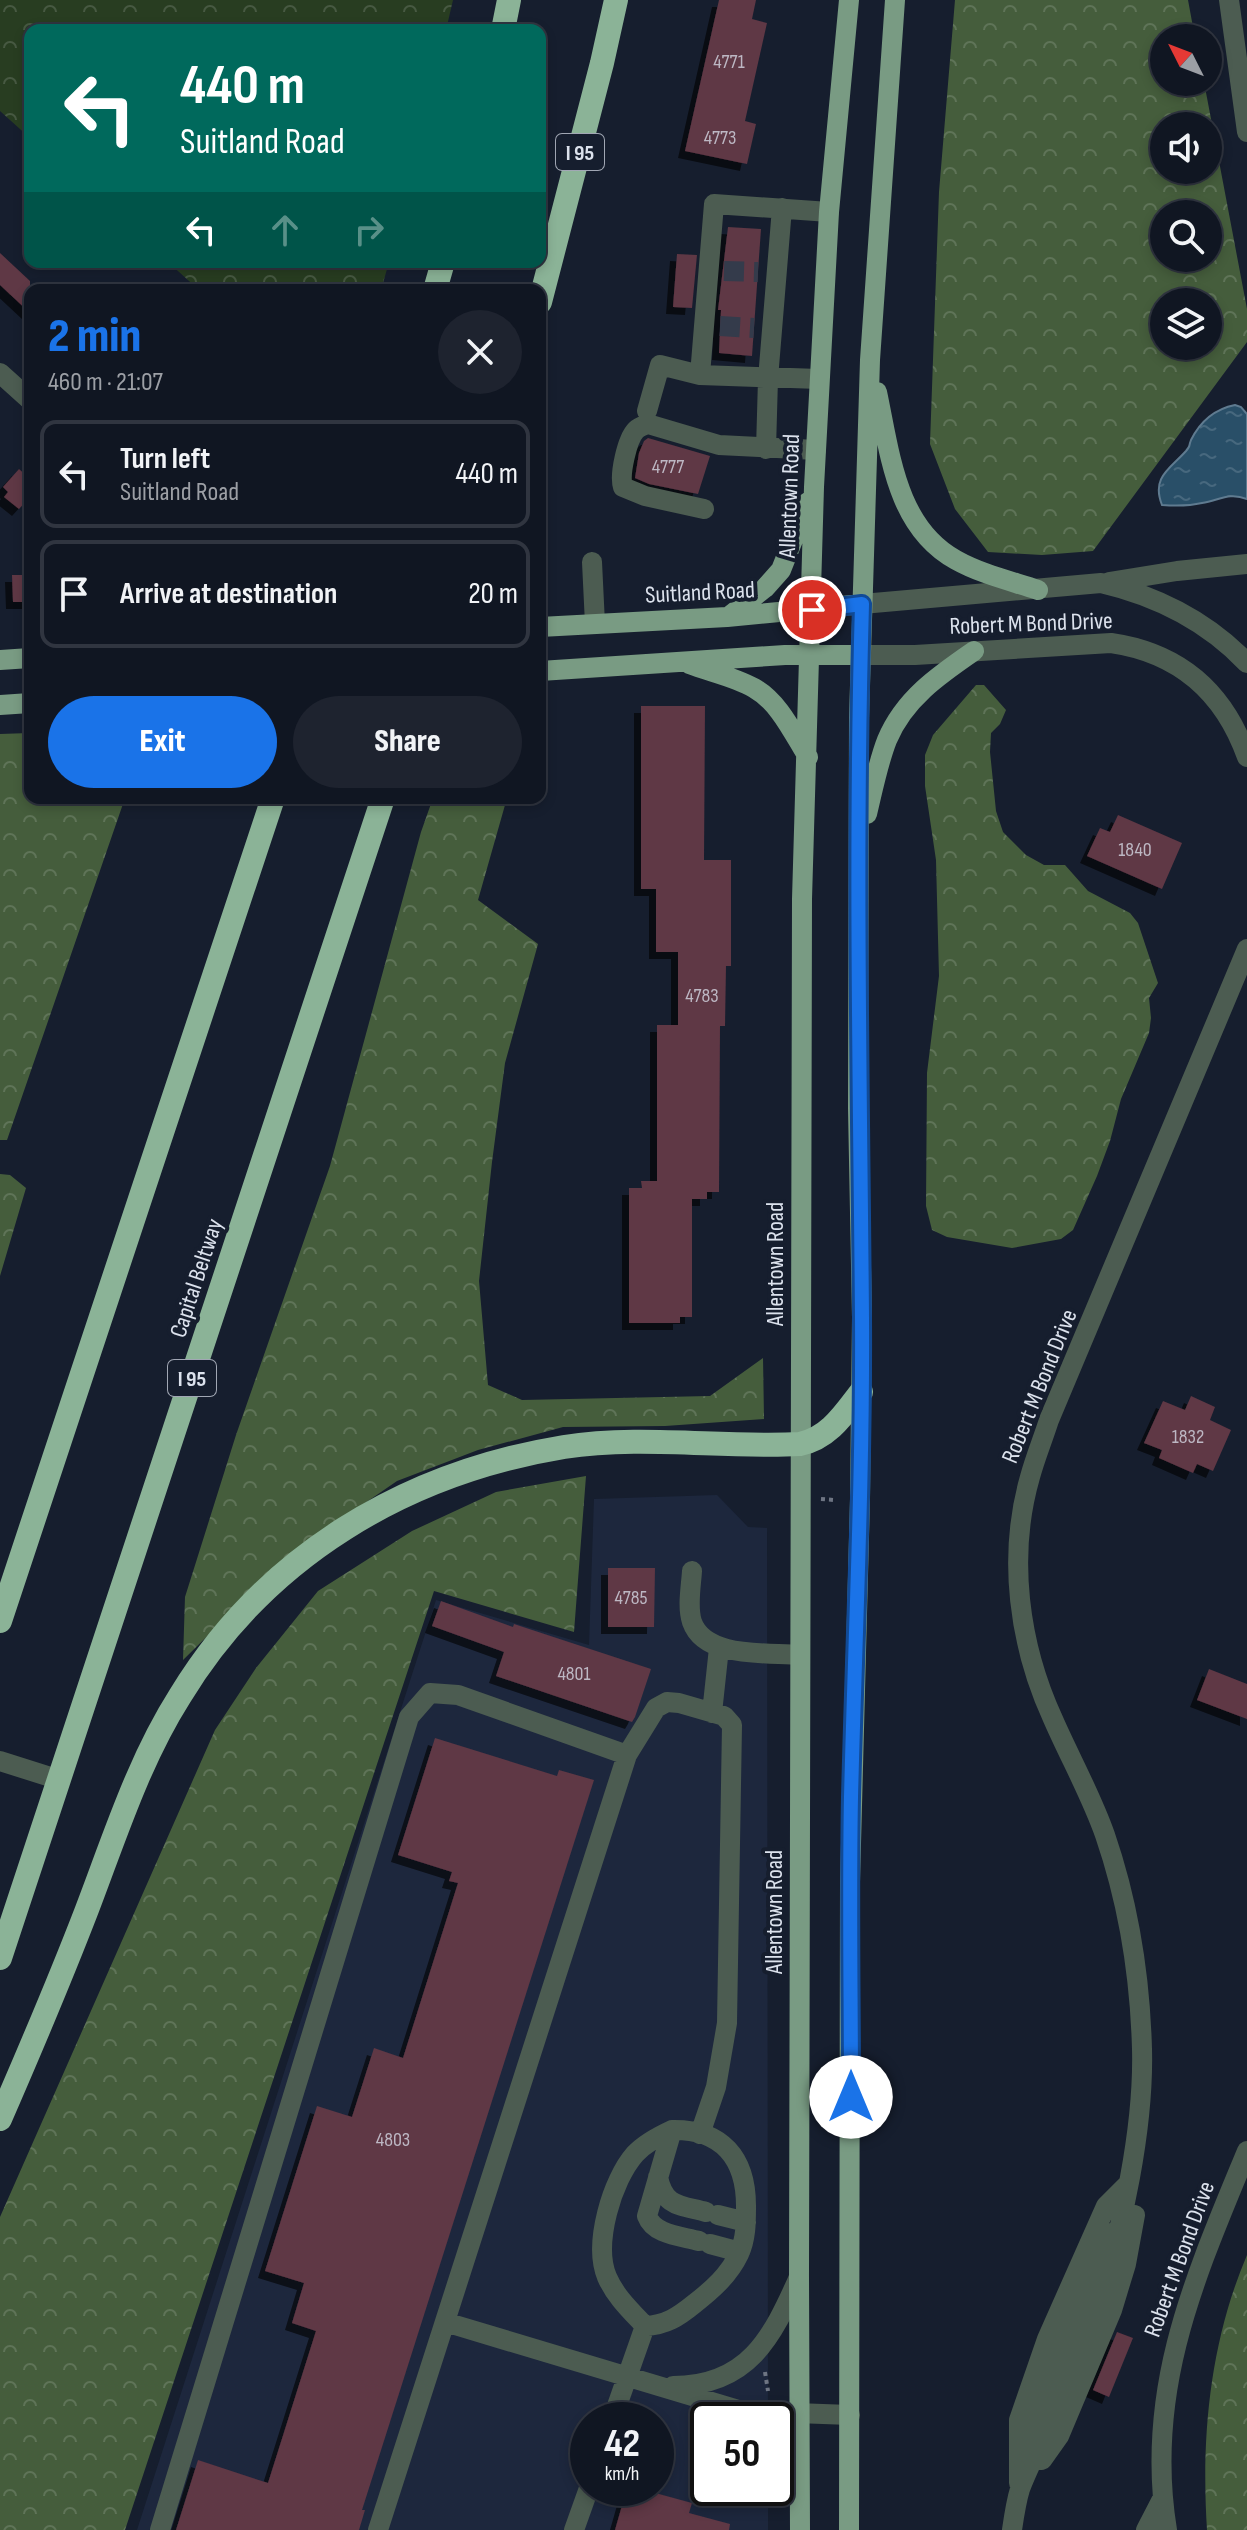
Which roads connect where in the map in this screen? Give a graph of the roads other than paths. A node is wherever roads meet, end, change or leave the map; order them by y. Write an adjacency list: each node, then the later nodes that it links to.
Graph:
1 (509, 0): 6 (highway)
2 (616, 0): 10 (highway, I 95)
3 (849, 0): 9 (main road, Allentown Road)
4 (895, 0): 11 (main road)
5 (1229, 0): 7 (street)
6 (504, 24)
7 (1247, 132)
8 (782, 208): 9 (street); 13 (street); 14 (street)
9 (829, 212): 15 (main road, Allentown Road)
10 (545, 284)
11 (870, 360): 25 (main road); 26 (main road)
12 (0, 373): 16 (street)
13 (700, 375): 14 (street); 17 (street)
14 (768, 379): 15 (street); 18 (street)
15 (819, 379): 19 (main road, Allentown Road)
16 (24, 395)
17 (647, 411)
18 (762, 449): 19 (street); 21 (street)
19 (816, 450): 20 (main road, Allentown Road)
20 (814, 487): 27 (main road, Allentown Road); 28 (main road)
21 (704, 509)
22 (592, 562): 29 (street)
23 (1247, 564): 24 (street)
24 (1101, 583): 25 (street, Robert M Bond Drive); 37 (street, Robert M Bond Drive)
25 (1038, 590): 26 (street, Robert M Bond Drive)
26 (862, 604): 27 (main road, Suitland Road); 33 (main road)
27 (812, 610): 28 (main road, Suitland Road); 32 (main road, Allentown Road)
28 (727, 617): 29 (main road, Suitland Road)
29 (595, 624): 30 (main road, Suitland Road)
30 (546, 627)
31 (974, 651): 33 (street, Robert M Bond Drive); 42 (street, Robert M Bond Drive); 45 (main road)
32 (810, 655): 33 (main road); 36 (main road); 41 (main road, Allentown Road)
33 (861, 655): 45 (main road)
34 (24, 658): 35 (main road)
35 (0, 660)
36 (682, 662): 38 (main road); 41 (main road)
37 (1247, 663)
38 (546, 671)
39 (24, 703): 40 (main road)
40 (0, 705)
41 (808, 757): 48 (main road, Allentown Road)
42 (1247, 757)
43 (271, 804): 50 (highway)
44 (381, 804): 56 (highway, Capital Beltway / I 95)
45 (859, 845): 47 (main road)
46 (1247, 949): 63 (street, Robert M Bond Drive)
47 (861, 1392): 48 (highway); 73 (main road)
48 (800, 1444): 52 (main road, Allentown Road); 58 (highway)
49 (692, 1571): 51 (street)
50 (0, 1621)
51 (719, 1648): 52 (street); 53 (street)
52 (800, 1655): 66 (main road, Allentown Road)
53 (712, 1713): 54 (street); 60 (street)
54 (627, 1755): 67 (street); 77 (street)
55 (0, 1761): 56 (street)
56 (60, 1780): 57 (highway, Capital Beltway / I 95)
57 (0, 1958)
58 (0, 2119)
59 (672, 2130): 60 (street); 62 (street); 68 (street)
60 (700, 2134): 64 (street)
61 (1247, 2151): 75 (street, Robert M Bond Drive)
62 (658, 2177): 64 (street); 65 (street)
63 (1127, 2185): 74 (street, Robert M Bond Drive); 74 (street, Robert M Bond Drive)
64 (746, 2222): 65 (street)
65 (740, 2252): 68 (street)
66 (799, 2277): 70 (street); 72 (main road, Allentown Road)
67 (445, 2322): 69 (street); 78 (street)
68 (645, 2326): 69 (street)
69 (627, 2378): 70 (street); 71 (street)
70 (656, 2386): 72 (street)
71 (618, 2402)
72 (799, 2414): 73 (street); 80 (main road, Allentown Road)
73 (850, 2415): 81 (main road)
74 (1019, 2491): 82 (street, Robert M Bond Drive)
75 (1162, 2499): 83 (street); 84 (street, Robert M Bond Drive)
76 (583, 2506): 79 (street)
77 (160, 2530)
78 (378, 2530)
79 (574, 2530)
80 (800, 2530)
81 (849, 2530)
82 (1012, 2530)
83 (1146, 2530)
84 (1167, 2530)

